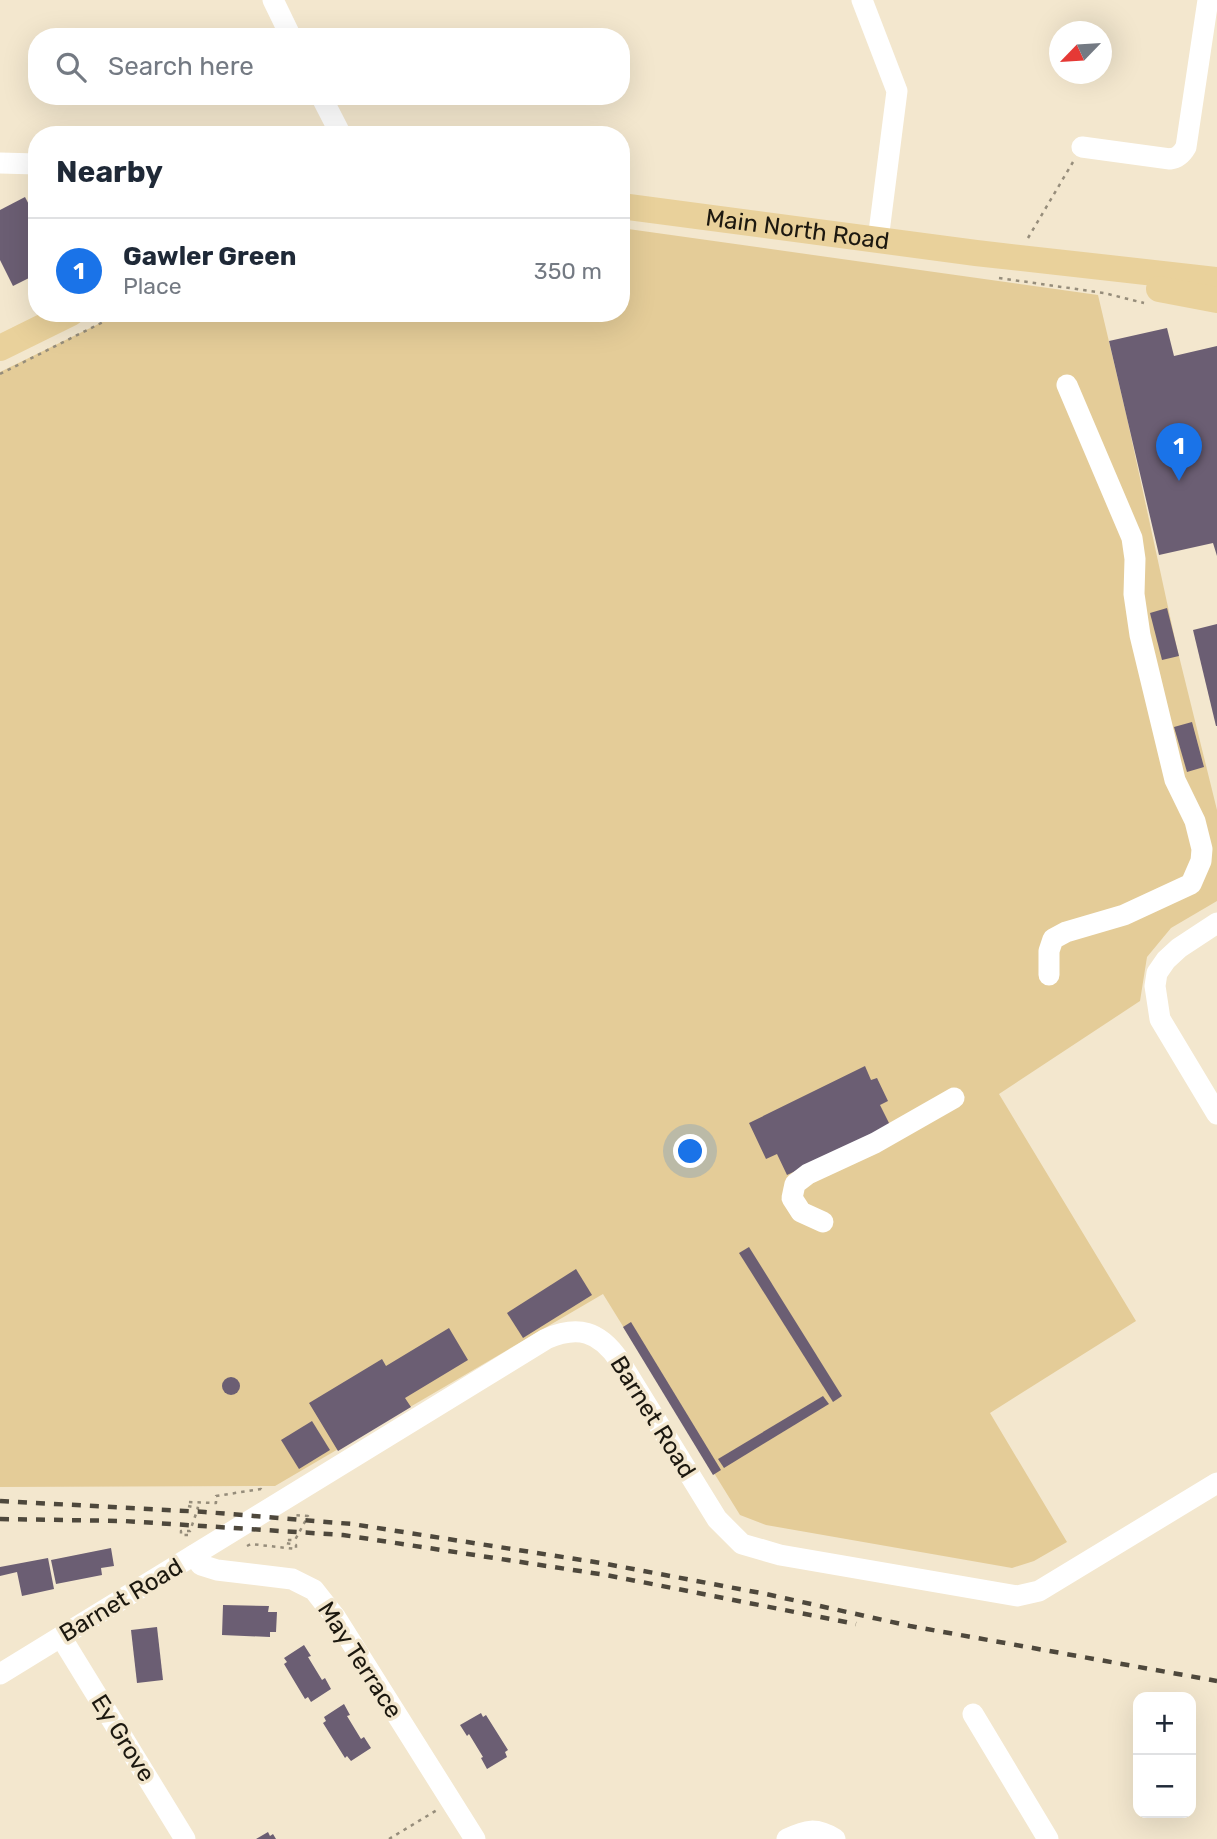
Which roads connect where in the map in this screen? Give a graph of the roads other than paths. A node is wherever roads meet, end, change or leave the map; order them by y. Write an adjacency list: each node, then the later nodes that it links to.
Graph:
1 (273, 0): 4 (street)
2 (862, 0): 11 (street)
3 (1208, 0): 7 (street)
4 (287, 28)
5 (326, 105): 6 (street)
6 (336, 126)
7 (1082, 147)
8 (0, 163): 9 (street)
9 (28, 164)
10 (630, 207): 11 (main road, Main North Road)
11 (878, 240): 12 (main road, Main North Road)
12 (976, 253): 13 (main road, Main North Road); 14 (main road, Main North Road)
13 (1217, 280)
14 (1217, 300)
15 (53, 322): 16 (main road)
16 (0, 348)
17 (1067, 385): 19 (street)
18 (1217, 923): 20 (street)
19 (1049, 975)
20 (1195, 1078): 21 (street); 23 (street)
21 (1217, 1087)
22 (954, 1098): 24 (street)
23 (1217, 1114)
24 (823, 1222)
25 (1217, 1483): 26 (street, Barnet Road)
26 (192, 1548): 27 (street, Barnet Road); 31 (street, May Terrace)
27 (61, 1637): 28 (street, Barnet Road); 30 (street, Ey Grove)
28 (0, 1674)
29 (973, 1714): 34 (street)
30 (186, 1839)
31 (475, 1839)
32 (787, 1839): 33 (street)
33 (835, 1839)
34 (1048, 1839)

